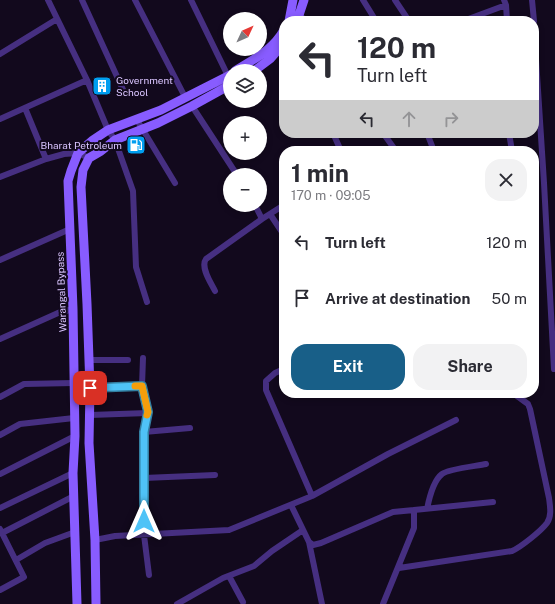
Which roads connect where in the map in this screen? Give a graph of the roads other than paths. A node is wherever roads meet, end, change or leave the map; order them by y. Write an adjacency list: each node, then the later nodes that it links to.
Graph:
1 (48, 0): 18 (street)
2 (82, 0): 28 (street)
3 (136, 0): 29 (street)
4 (191, 0): 22 (street)
5 (304, 0): 12 (main road)
6 (363, 0): 13 (street)
7 (395, 0): 14 (street)
8 (532, 0): 17 (street)
9 (295, 1): 11 (main road)
10 (505, 3): 15 (street); 16 (street)
11 (290, 16)
12 (301, 16)
13 (373, 16)
14 (406, 16)
15 (475, 16)
16 (506, 16)
17 (534, 16)
18 (57, 19): 21 (street); 25 (street)
19 (279, 40): 23 (main road, Warangal Bypass)
20 (279, 49): 24 (main road)
21 (0, 54)
22 (225, 64)
23 (249, 64)
24 (263, 64)
25 (87, 80): 32 (street); 35 (street)
26 (223, 80): 29 (main road, Warangal Bypass)
27 (223, 82): 30 (main road)
28 (125, 94)
29 (185, 97): 34 (main road, Warangal Bypass)
30 (192, 106): 36 (main road); 41 (street)
31 (539, 106): 58 (street)
32 (25, 108): 33 (street); 40 (street)
33 (0, 119)
34 (137, 120): 35 (main road, Warangal Bypass); 36 (street)
35 (108, 130): 37 (street); 38 (main road, Warangal Bypass)
36 (143, 130): 37 (main road); 43 (street)
37 (114, 140): 39 (main road); 52 (street)
38 (78, 153): 39 (street); 40 (street); 49 (main road, Warangal Bypass)
39 (89, 158): 56 (main road)
40 (46, 159): 42 (street)
41 (232, 168)
42 (0, 177)
43 (175, 183)
44 (279, 208): 46 (street)
45 (258, 212): 47 (street)
46 (270, 214): 47 (street); 48 (street)
47 (262, 219): 51 (street)
48 (279, 228)
49 (70, 229): 50 (street); 53 (main road, Warangal Bypass)
50 (0, 260)
51 (214, 291)
52 (147, 302)
53 (73, 309): 54 (street); 60 (main road, Warangal Bypass)
54 (0, 339)
55 (143, 358): 61 (street)
56 (88, 360): 57 (street); 62 (main road)
57 (128, 360)
58 (554, 369)
59 (279, 371): 79 (street)
60 (74, 383): 63 (street); 67 (main road, Warangal Bypass)
61 (142, 386): 62 (street); 65 (street)
62 (90, 388): 66 (main road)
63 (0, 397)
64 (520, 398): 92 (street)
65 (148, 412): 66 (street); 70 (street)
66 (90, 414): 89 (main road)
67 (74, 418): 71 (street); 72 (main road, Warangal Bypass)
68 (456, 420): 79 (street)
69 (190, 428): 70 (street)
70 (144, 432): 77 (street)
71 (0, 435)
72 (74, 436): 74 (main road, Warangal Bypass); 75 (street)
73 (486, 464): 83 (street)
74 (73, 473): 78 (main road, Warangal Bypass); 82 (street)
75 (0, 474)
76 (215, 475): 77 (street)
77 (144, 478): 88 (street)
78 (74, 496): 86 (street); 87 (main road, Warangal Bypass)
79 (312, 496): 81 (street)
80 (493, 502): 83 (street)
81 (291, 505): 85 (street); 88 (street)
82 (0, 508)
83 (427, 509): 84 (street)
84 (414, 510): 90 (street); 92 (street)
85 (302, 530): 90 (street); 94 (street)
86 (1, 531): 91 (street)
87 (75, 532): 91 (street); 97 (main road, Warangal Bypass)
88 (144, 535): 89 (street); 93 (street)
89 (95, 540): 98 (main road)
90 (309, 542): 100 (street)
91 (16, 560): 95 (street)
92 (398, 568): 101 (street)
93 (149, 575)
94 (229, 576): 96 (street); 99 (street)
95 (0, 590)
96 (243, 602)
97 (77, 604)
98 (96, 604)
99 (177, 604)
100 (322, 604)
101 (383, 604)

